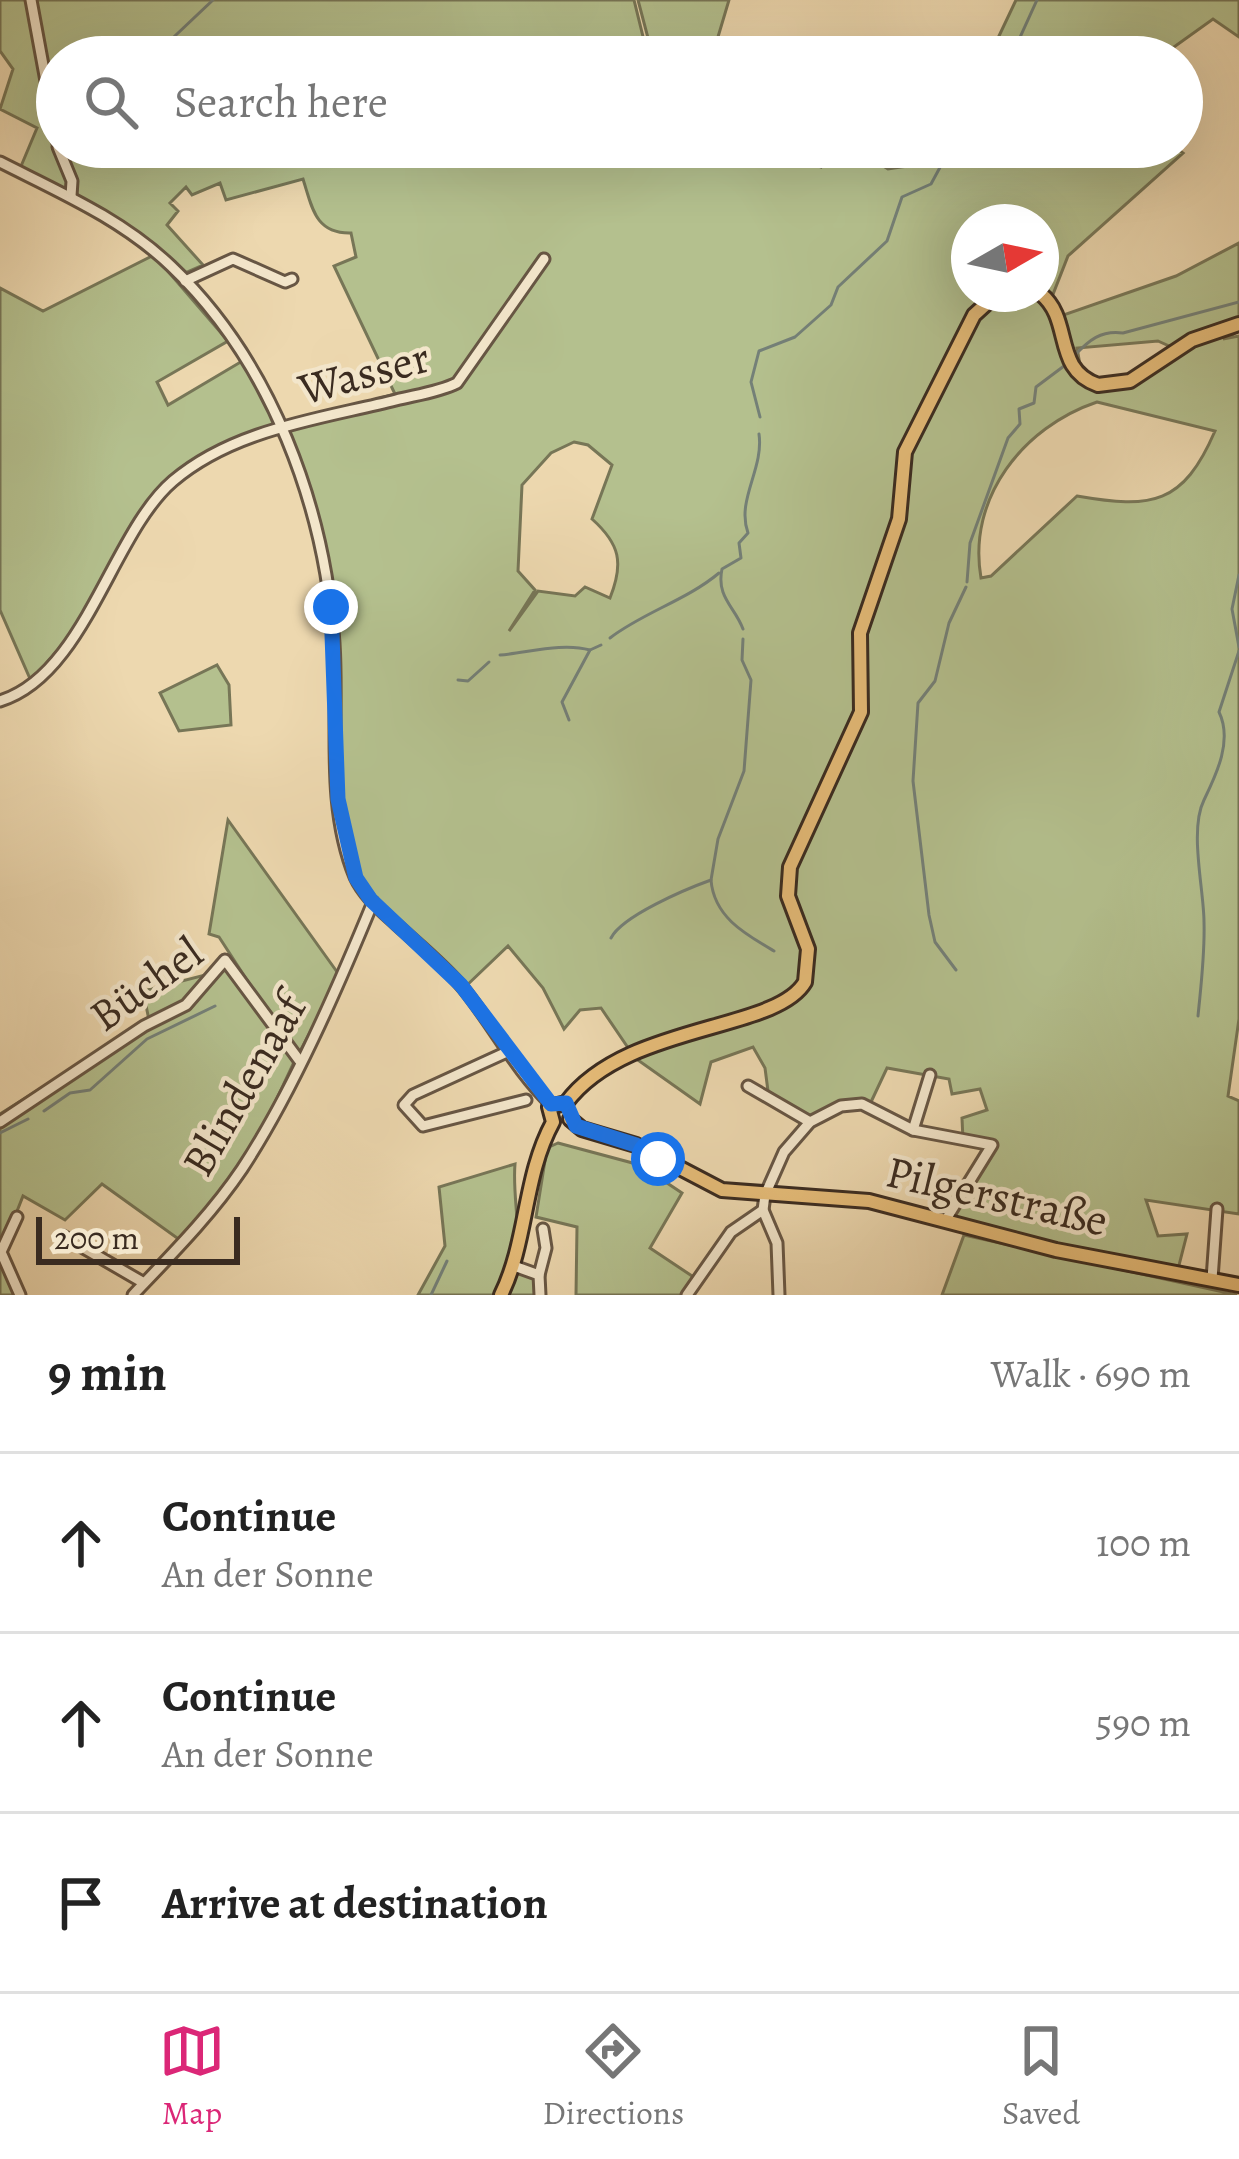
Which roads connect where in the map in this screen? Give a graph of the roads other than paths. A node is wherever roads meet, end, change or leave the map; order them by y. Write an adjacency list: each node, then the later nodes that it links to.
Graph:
1 (31, 0): 2 (street)
2 (38, 36)
3 (0, 162): 5 (street)
4 (67, 168): 5 (street)
5 (71, 196): 8 (street)
6 (544, 259): 12 (street, Wasser)
7 (292, 279): 8 (street)
8 (185, 281): 12 (street)
9 (977, 312): 20 (main road)
10 (1056, 312): 11 (main road)
11 (1239, 324)
12 (280, 429): 13 (street, Wasser); 14 (street)
13 (0, 701)
14 (373, 902): 15 (street); 16 (street, Blindenaaf)
15 (508, 1051): 19 (street); 21 (street)
16 (298, 1060): 23 (street, Büchel); 37 (street, Blindenaaf)
17 (930, 1075): 26 (street)
18 (748, 1085): 25 (street)
19 (526, 1100)
20 (566, 1103): 21 (main road); 22 (main road)
21 (551, 1104): 24 (main road)
22 (570, 1119): 24 (main road); 27 (main road, Pilgerstraße)
23 (0, 1122)
24 (553, 1122): 34 (main road)
25 (810, 1122): 26 (street); 27 (street)
26 (914, 1130): 31 (street)
27 (765, 1195): 29 (street); 31 (main road, Pilgerstraße)
28 (1216, 1208): 36 (street)
29 (763, 1210): 43 (street); 44 (street)
30 (17, 1217): 39 (street)
31 (945, 1221): 36 (main road, Pilgerstraße)
32 (543, 1228): 35 (street)
33 (63, 1236): 37 (street)
34 (514, 1266): 35 (street); 41 (main road)
35 (538, 1275): 42 (street)
36 (1211, 1279): 38 (main road, Pilgerstraße)
37 (144, 1283): 40 (street, Blindenaaf)
38 (1239, 1285)
39 (20, 1295)
40 (133, 1295)
41 (501, 1295)
42 (541, 1295)
43 (686, 1295)
44 (779, 1295)

